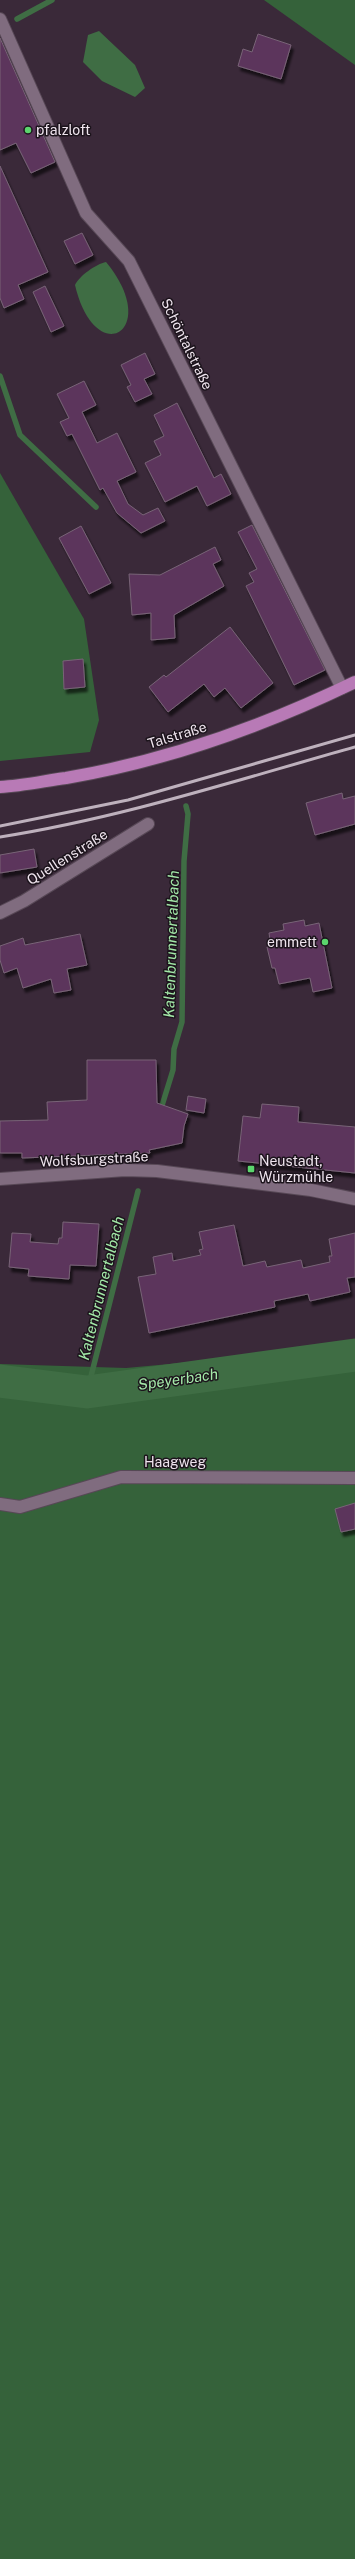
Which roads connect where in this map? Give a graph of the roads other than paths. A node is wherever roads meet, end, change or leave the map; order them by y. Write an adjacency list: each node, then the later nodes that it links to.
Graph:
1 (0, 19): 3 (street, Schöntalstraße)
2 (355, 682): 3 (main road, Talstraße)
3 (342, 688): 4 (main road, Talstraße)
4 (0, 787)
5 (148, 824): 6 (street, Quellenstraße)
6 (0, 913)
7 (0, 1179): 8 (street, Wolfsburgstraße)
8 (355, 1199)
9 (354, 1478): 10 (street, Haagweg)
10 (0, 1504)

